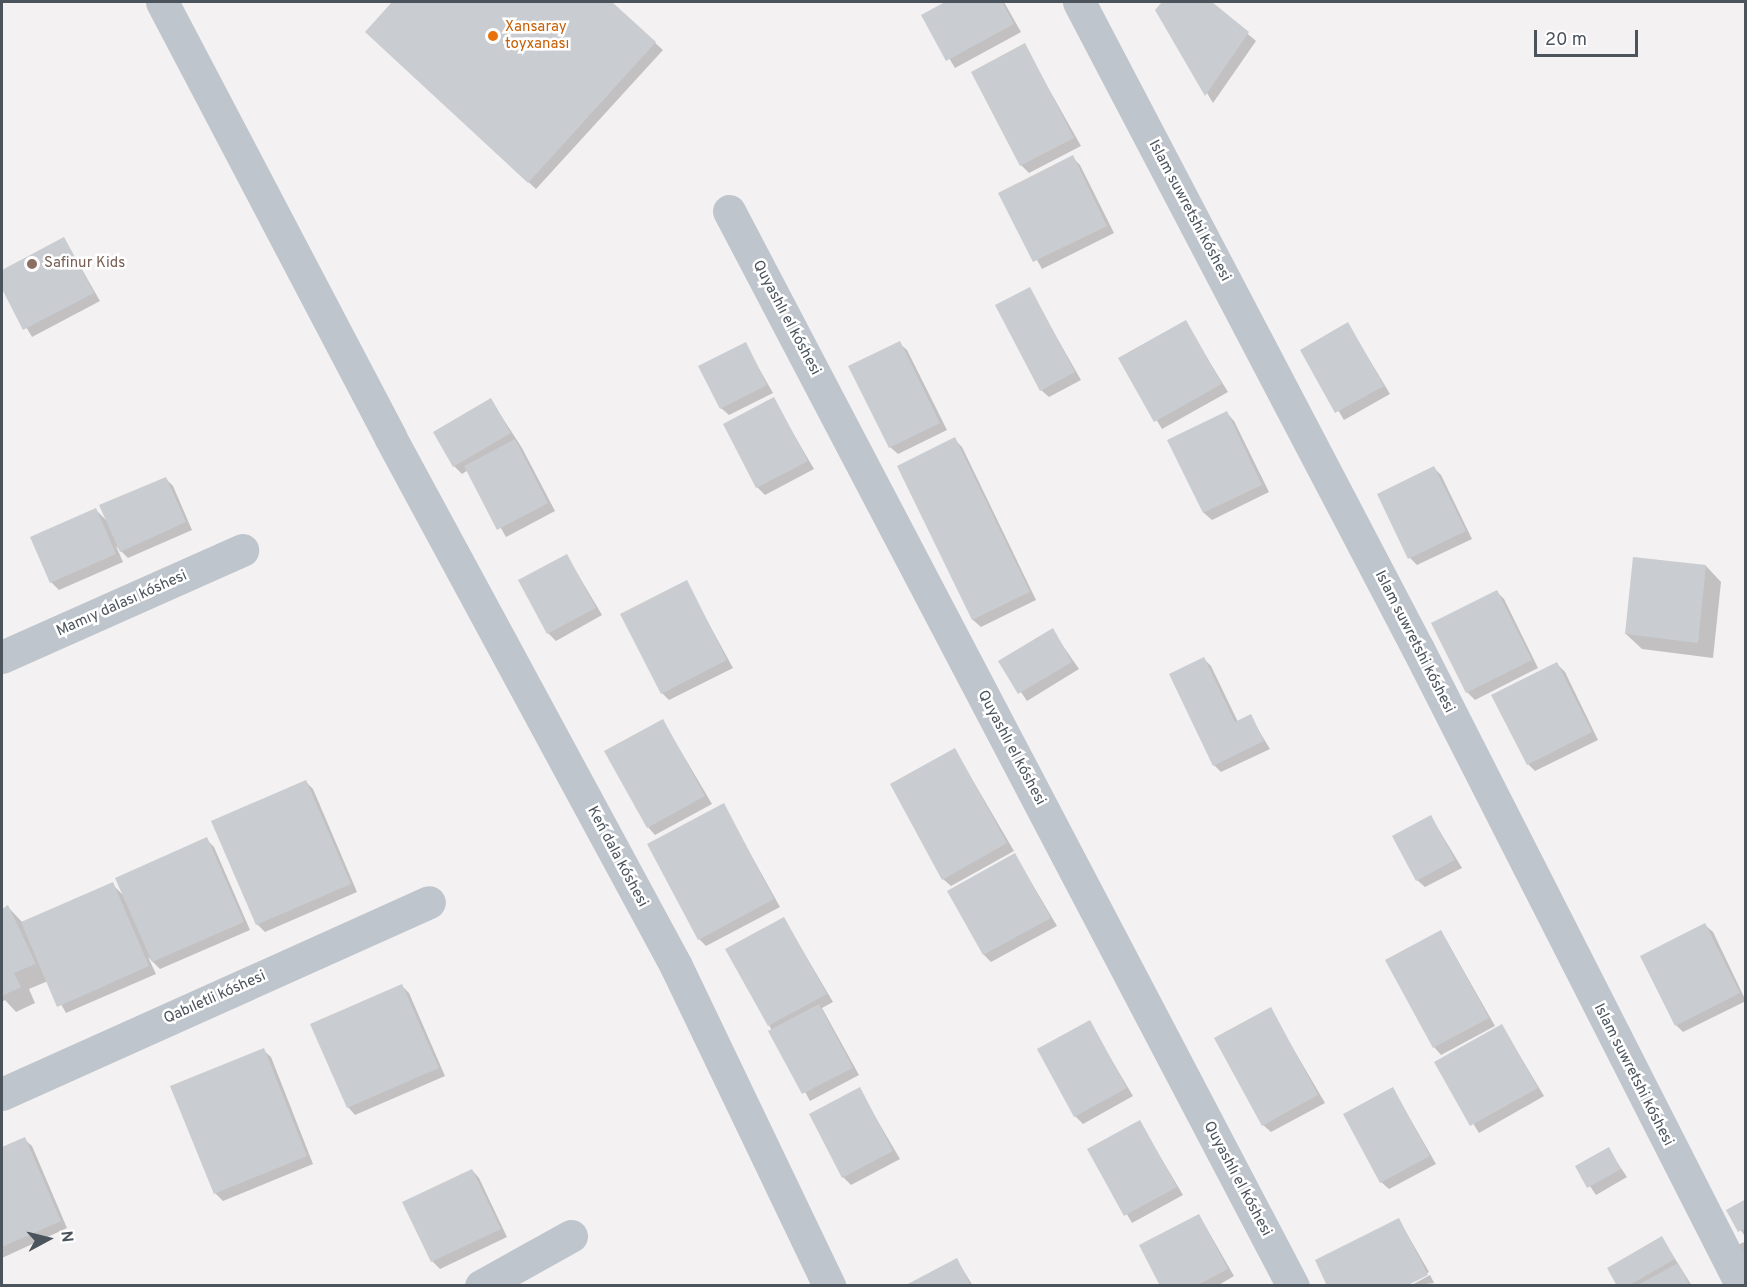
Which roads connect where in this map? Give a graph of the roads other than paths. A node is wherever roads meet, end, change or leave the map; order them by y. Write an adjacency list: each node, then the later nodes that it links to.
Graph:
1 (162, 2): 10 (street, Keń dala kóshesi)
2 (1079, 2): 12 (street, Islam suwretshi kóshesi)
3 (729, 211): 11 (street, Quyashlı el kóshesi)
4 (242, 550): 5 (street, Mamıy dalası kóshesi)
5 (2, 657)
6 (429, 902): 7 (street, Qabıletli kóshesi)
7 (2, 1094)
8 (571, 1236): 9 (street)
9 (481, 1286)
10 (829, 1286)
11 (1293, 1286)
12 (1742, 1286)

